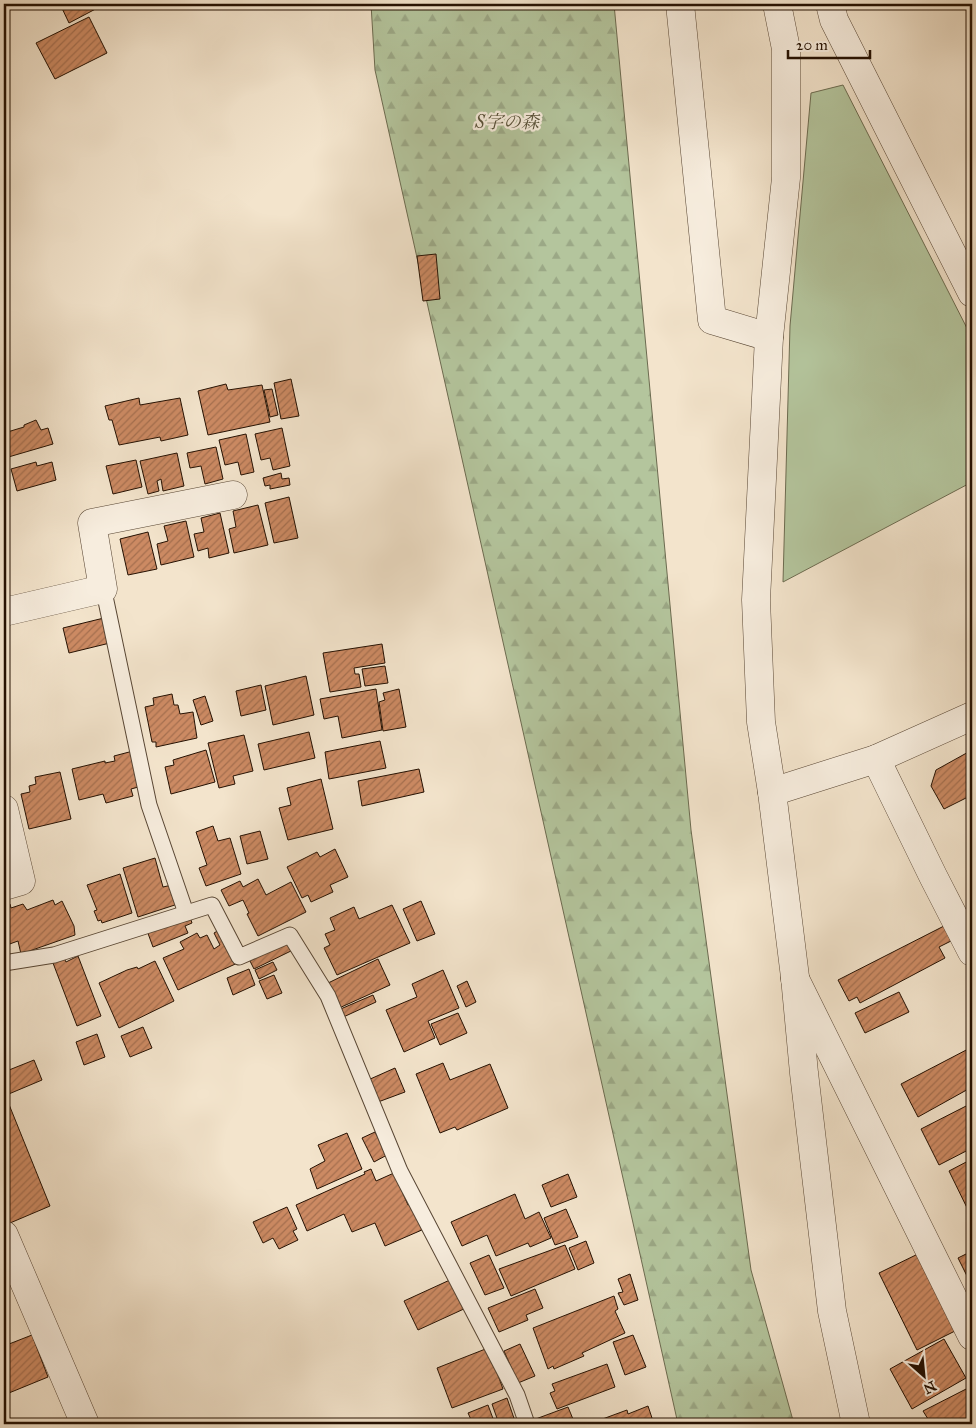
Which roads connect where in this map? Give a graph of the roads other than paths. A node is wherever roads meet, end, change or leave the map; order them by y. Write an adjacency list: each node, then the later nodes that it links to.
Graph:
1 (680, 4): 5 (street)
2 (777, 4): 5 (street)
3 (830, 4): 4 (street)
4 (972, 293)
5 (769, 338): 11 (street)
6 (233, 495): 7 (street)
7 (102, 581): 8 (street); 14 (lane)
8 (4, 612)
9 (972, 716): 10 (street)
10 (876, 759): 11 (street); 15 (street)
11 (772, 792): 17 (street)
12 (4, 809): 13 (street)
13 (4, 886)
14 (186, 913): 16 (lane); 21 (lane)
15 (972, 952)
16 (4, 963)
17 (794, 977): 19 (street); 22 (street)
18 (4, 1235): 20 (street)
19 (972, 1336)
20 (85, 1424)
21 (527, 1424)
22 (856, 1424)

